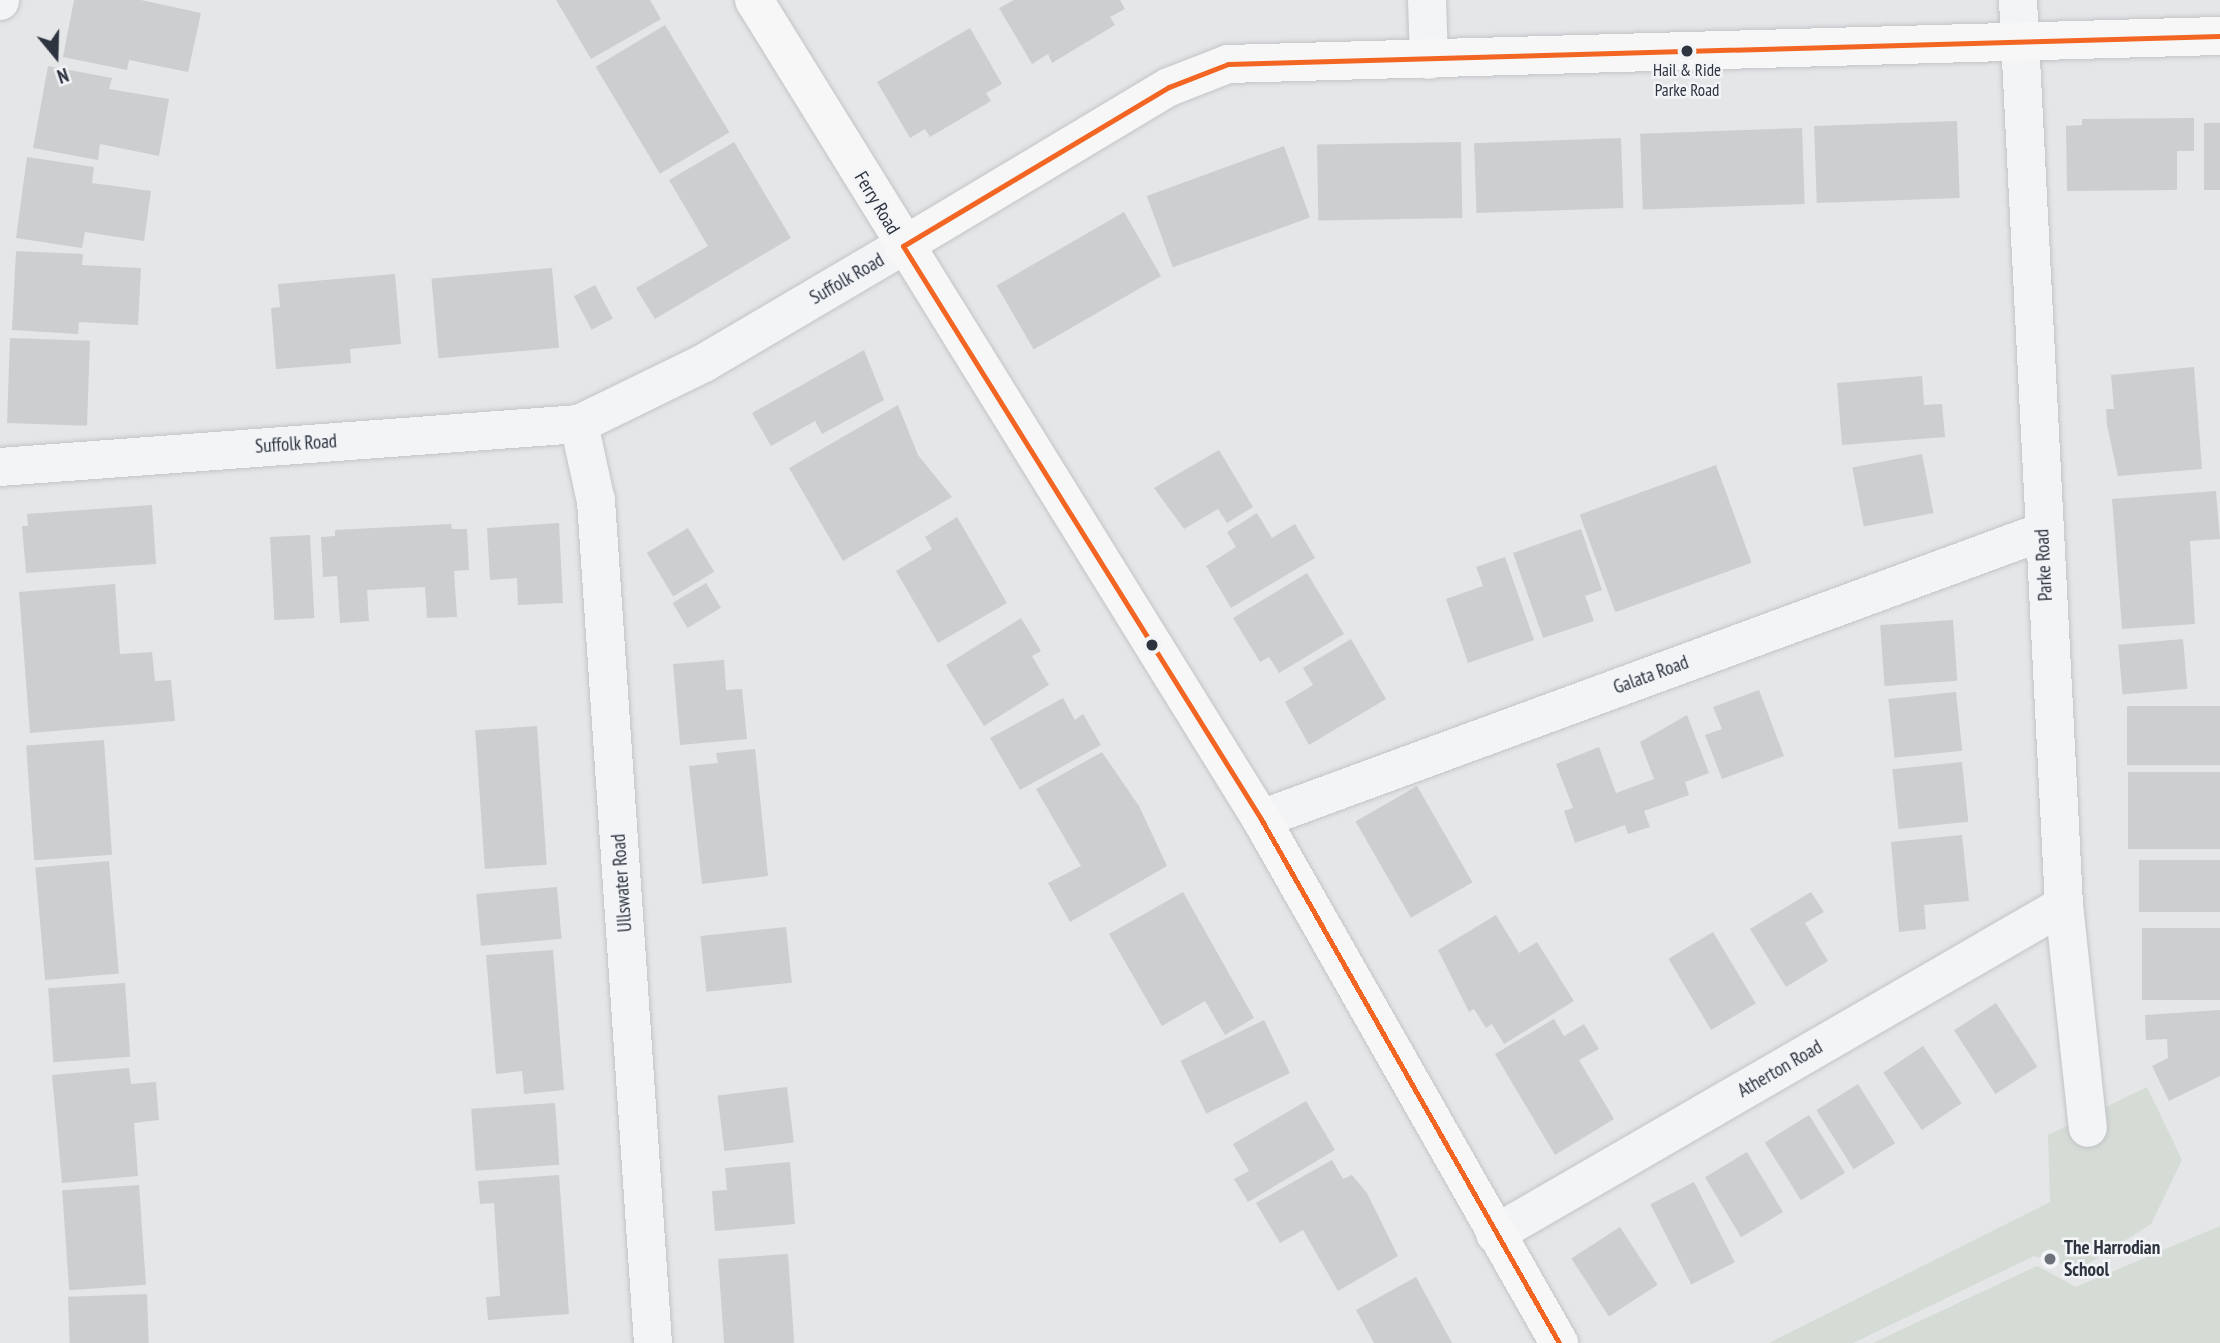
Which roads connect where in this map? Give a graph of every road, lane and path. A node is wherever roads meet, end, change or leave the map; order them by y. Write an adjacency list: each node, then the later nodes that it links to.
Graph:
1 (754, 0): 7 (street, Ferry Road)
2 (1427, 0): 6 (street)
3 (2018, 0): 5 (street, Parke Road)
4 (2220, 36): 5 (street, Suffolk Road)
5 (2021, 43): 6 (street, Suffolk Road); 10 (street, Parke Road)
6 (1429, 60): 7 (street, Suffolk Road)
7 (903, 246): 8 (street, Suffolk Road); 11 (street, Ferry Road)
8 (579, 424): 9 (street, Suffolk Road); 15 (street, Ullswater Road)
9 (0, 467)
10 (2042, 532): 11 (street, Galata Road); 12 (street, Parke Road)
11 (1261, 818): 14 (street, Ferry Road)
12 (2064, 905): 13 (street, Parke Road); 14 (street, Atherton Road)
13 (2088, 1128)
14 (1495, 1234): 16 (street, Ferry Road)
15 (653, 1343)
16 (1559, 1343)

